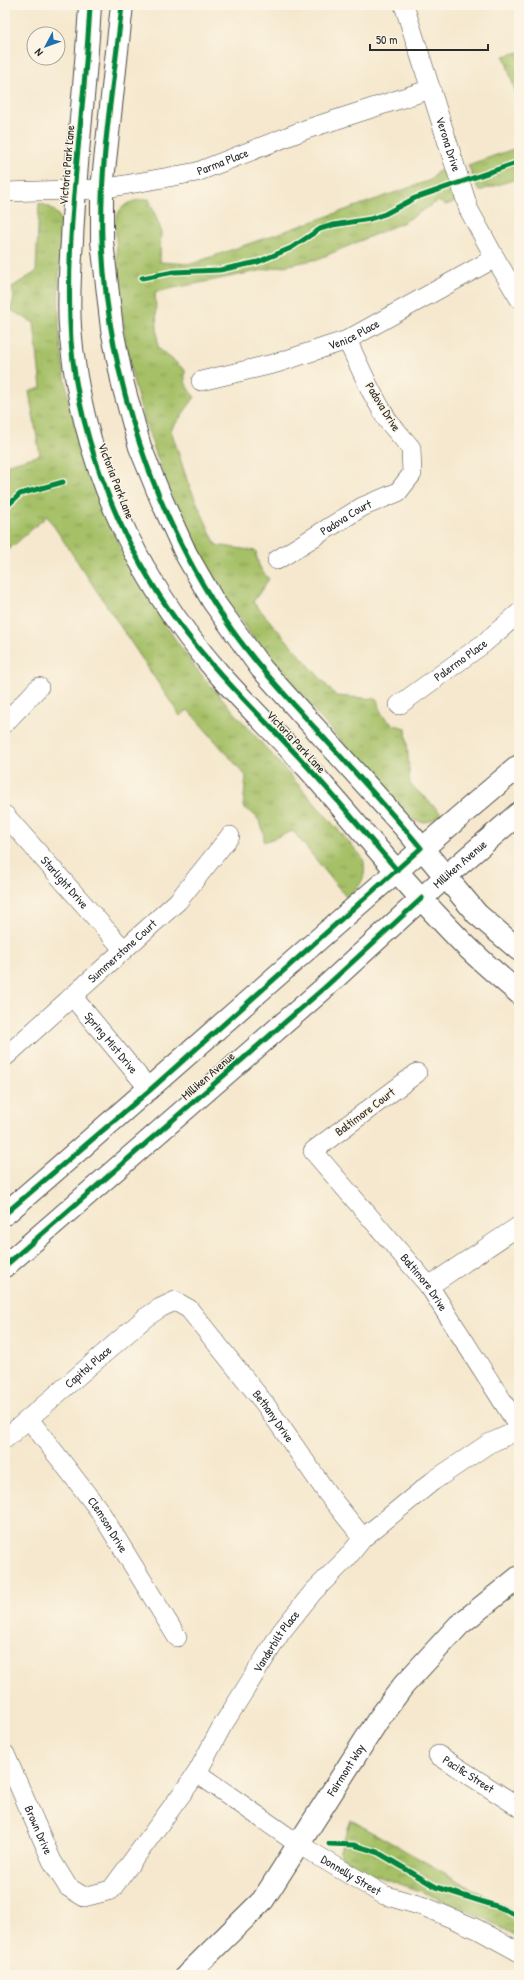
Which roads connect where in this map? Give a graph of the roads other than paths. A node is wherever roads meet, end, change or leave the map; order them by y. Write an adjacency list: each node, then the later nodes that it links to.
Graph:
1 (90, 5): 6 (street, Victoria Park Lane)
2 (122, 5): 5 (street, Victoria Park Lane)
3 (404, 5): 4 (street, Verona Drive)
4 (431, 89): 5 (street, Parma Place); 8 (street, Verona Drive)
5 (102, 189): 6 (street, Parma Place); 22 (street, Victoria Park Lane)
6 (74, 190): 7 (street, Parma Place); 23 (street, Victoria Park Lane)
7 (5, 192)
8 (495, 258): 9 (street, Verona Drive); 10 (street, Venice Place)
9 (519, 298)
10 (347, 340): 11 (street, Venice Place); 12 (street, Padova Drive)
11 (201, 381)
12 (412, 474): 13 (street, Padova Court)
13 (276, 560)
14 (519, 613): 16 (street, Palermo Place)
15 (39, 687): 17 (street)
16 (399, 705)
17 (5, 723)
18 (519, 766): 22 (street)
19 (519, 813): 24 (street, Milliken Avenue)
20 (5, 815): 26 (street, Starlight Drive)
21 (230, 836): 26 (street, Summerstone Court)
22 (421, 848): 23 (street); 24 (street, Victoria Park Lane)
23 (397, 870): 25 (street, Victoria Park Lane); 32 (street)
24 (445, 877): 25 (street, Milliken Avenue); 27 (street, Victoria Park Lane)
25 (422, 898): 28 (street, Victoria Park Lane); 36 (street, Milliken Avenue)
26 (124, 950): 29 (street, Summerstone Court)
27 (519, 950)
28 (519, 993)
29 (72, 996): 30 (street, Summerstone Court); 32 (street, Spring Mist Drive)
30 (5, 1057)
31 (416, 1073): 33 (street, Baltimore Court)
32 (150, 1090): 34 (street)
33 (313, 1151): 37 (street, Baltimore Drive)
34 (5, 1214)
35 (519, 1226): 37 (street)
36 (5, 1266)
37 (429, 1286): 40 (street, Baltimore Drive)
38 (175, 1301): 39 (street, Capitol Place); 43 (street, Bethany Drive)
39 (28, 1419): 42 (street, Capitol Place); 45 (street, Clemson Drive)
40 (519, 1427)
41 (519, 1430): 43 (street, Vanderbilt Place)
42 (5, 1439)
43 (363, 1538): 48 (street, Vanderbilt Place)
44 (519, 1576): 50 (street, Fairmont Way)
45 (177, 1637)
46 (5, 1754): 51 (street, Brown Drive)
47 (438, 1755): 49 (street, Pacific Street)
48 (197, 1773): 50 (street, Donnelly Street); 51 (street, Vanderbilt Place)
49 (519, 1807)
50 (298, 1844): 52 (street, Donnelly Street); 53 (street, Fairmont Way)
51 (84, 1897)
52 (519, 1952)
53 (187, 1975)

